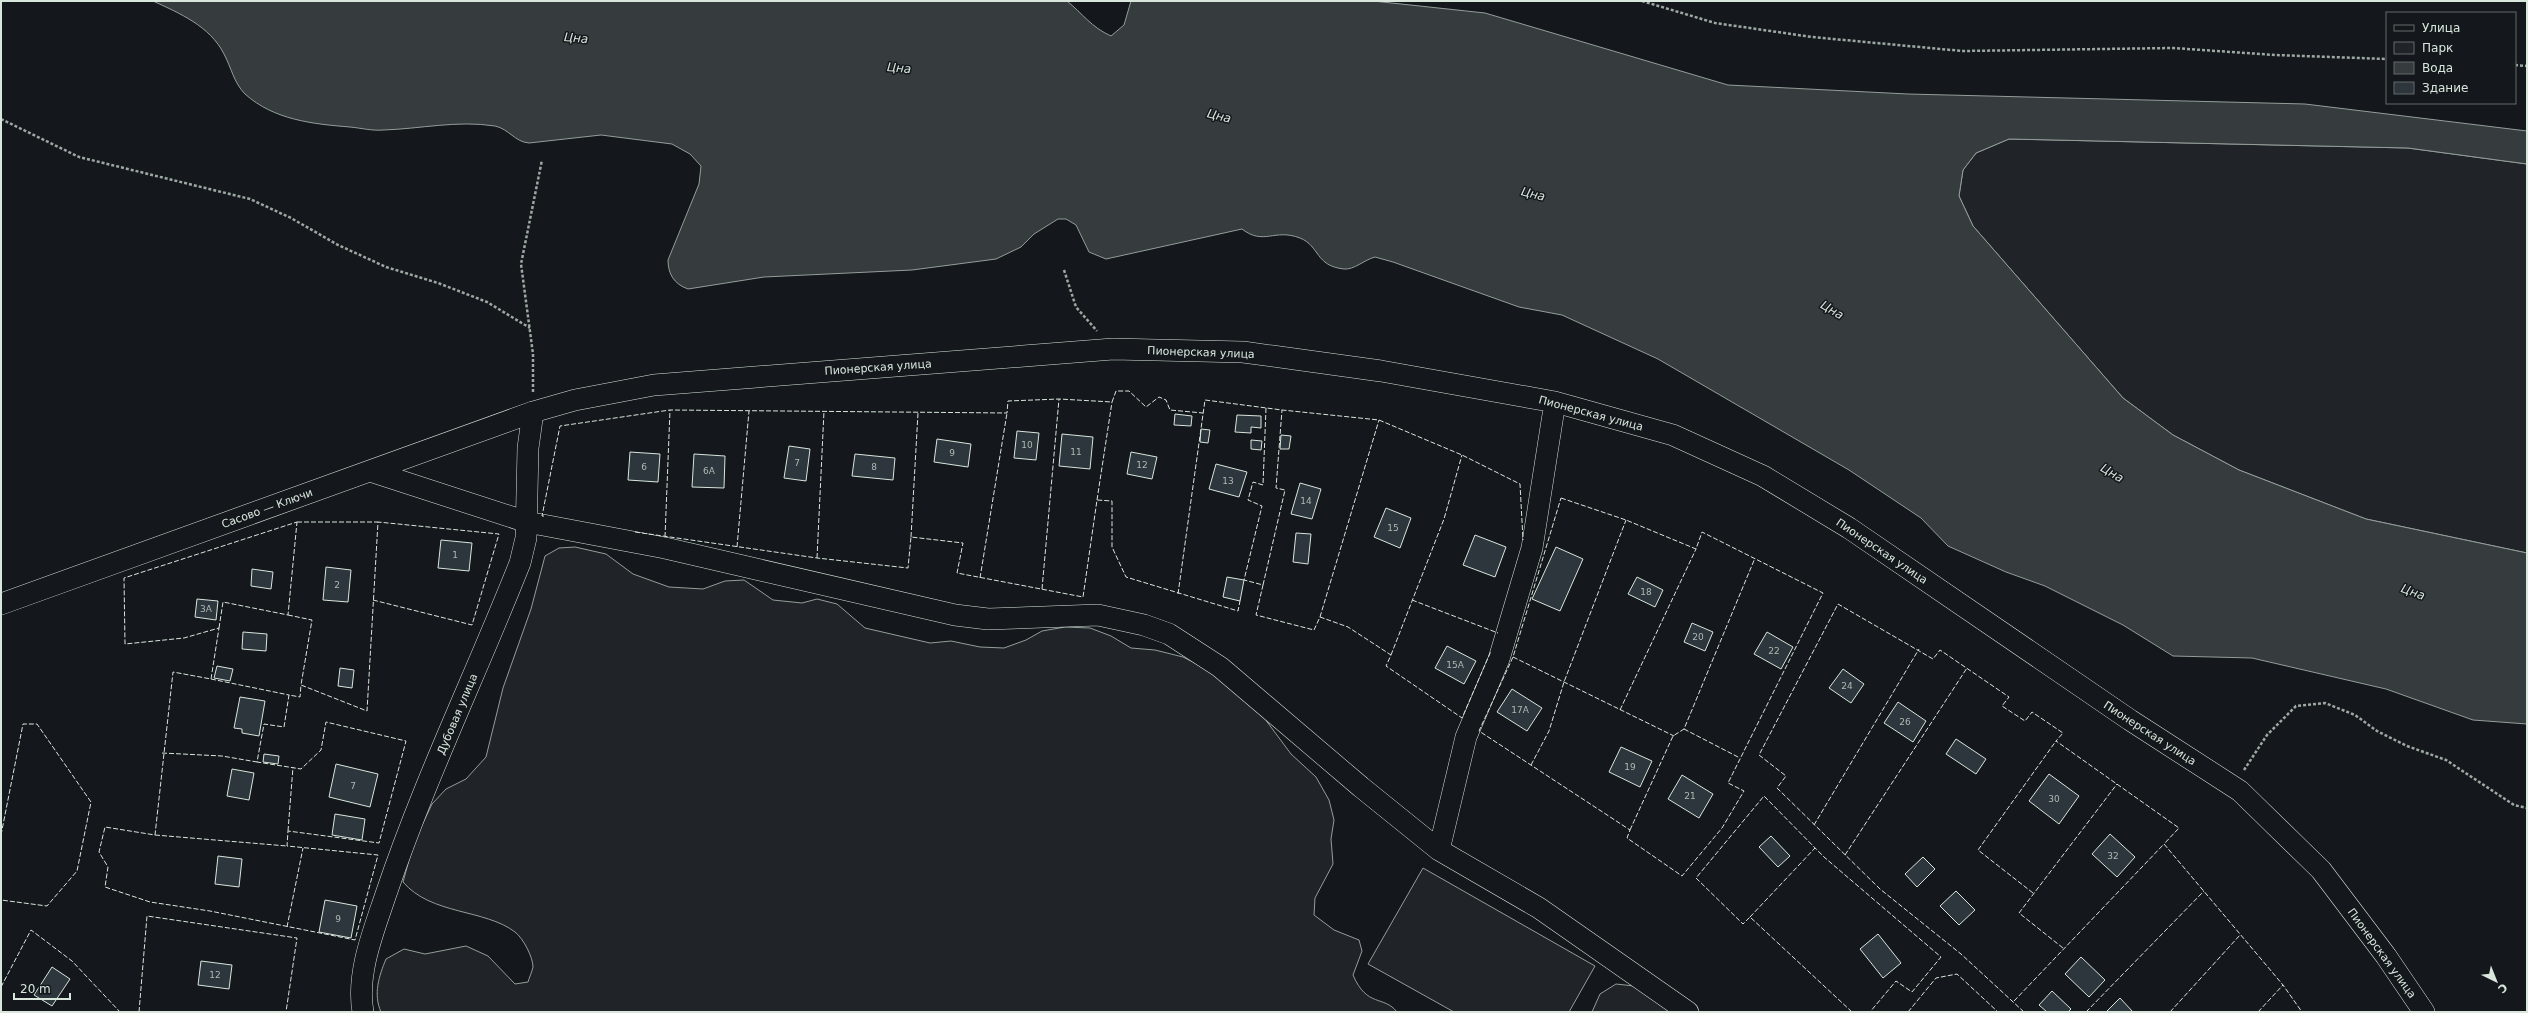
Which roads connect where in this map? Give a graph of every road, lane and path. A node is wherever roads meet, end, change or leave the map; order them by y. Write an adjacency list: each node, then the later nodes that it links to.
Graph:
1 (1642, 1): 2 (path)
2 (2386, 60)
3 (2516, 65): 4 (path)
4 (2527, 66)
5 (1, 119): 8 (path)
6 (542, 160): 8 (path)
7 (1064, 270): 9 (path)
8 (530, 328): 11 (path)
9 (1113, 349): 10 (street, Пионерская улица); 11 (street, Пионерская улица)
10 (1555, 402): 15 (street, Пионерская улица); 17 (street)
11 (533, 412): 12 (street, Сасово — Ключи); 13 (street, Дубовая улица)
12 (370, 472): 13 (street); 14 (street, Сасово — Ключи)
13 (527, 522): 17 (street); 18 (street, Дубовая улица)
14 (1, 604)
15 (2240, 791): 16 (path); 20 (street, Пионерская улица)
16 (2527, 808)
17 (1439, 850): 19 (street)
18 (363, 1012)
19 (1688, 1012)
20 (2424, 1012)

